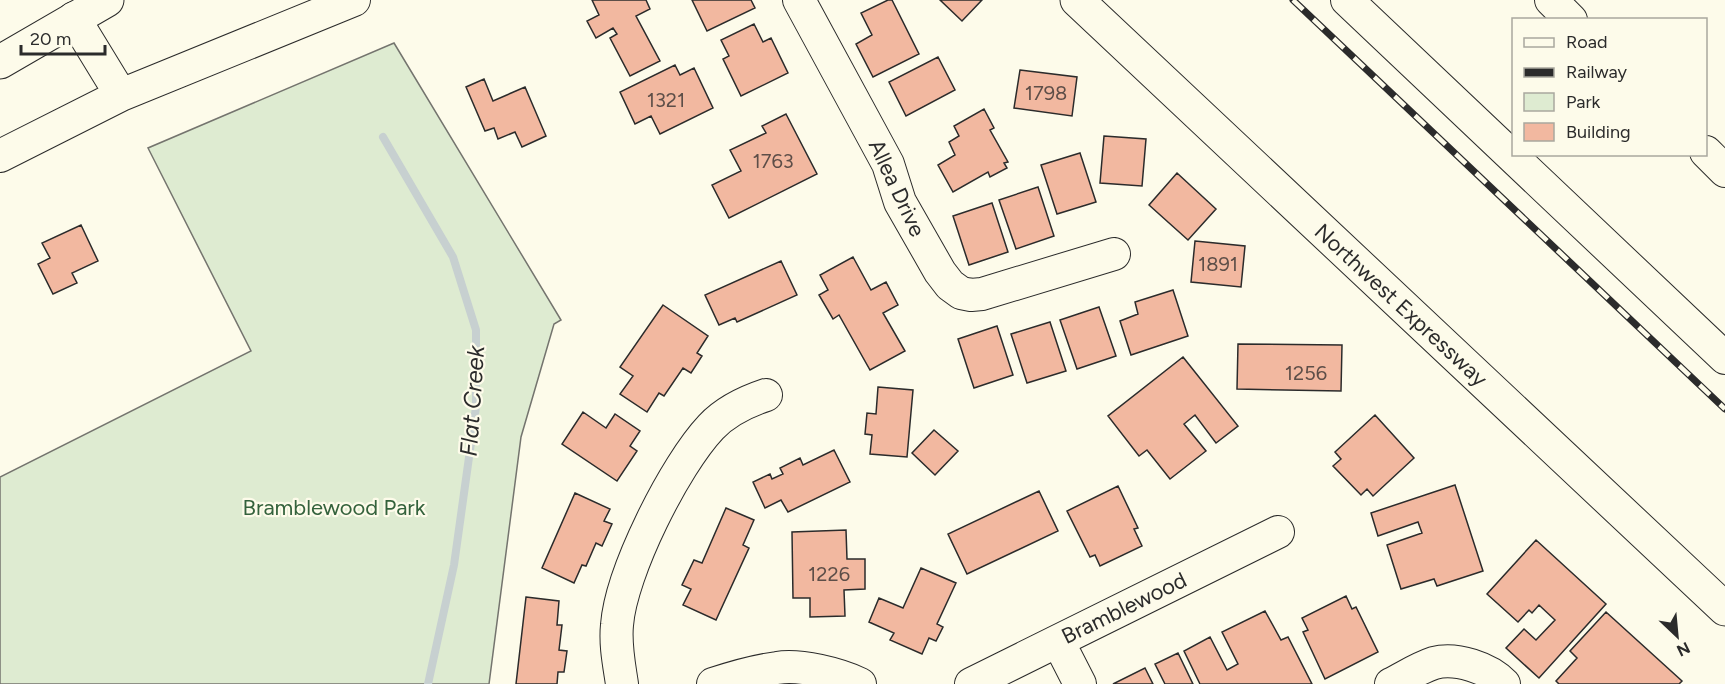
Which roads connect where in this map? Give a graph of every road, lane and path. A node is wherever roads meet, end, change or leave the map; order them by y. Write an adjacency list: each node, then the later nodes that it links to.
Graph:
1 (107, 0): 7 (main road)
2 (354, 0): 10 (street)
3 (799, 0): 14 (street, Allea Drive)
4 (1077, 0): 18 (main road, Northwest Expressway)
5 (1347, 0): 15 (street)
6 (1551, 0): 8 (street)
7 (74, 18): 9 (main road); 10 (street)
8 (1569, 18)
9 (0, 62)
10 (121, 95): 12 (street)
11 (1707, 153): 13 (street)
12 (0, 156)
13 (1725, 171)
14 (1114, 254)
15 (1725, 358)
16 (766, 395): 20 (street)
17 (1278, 532): 19 (street, Bramblewood)
18 (1725, 609)
19 (1058, 641): 23 (street, Bramblewood); 24 (street)
20 (622, 684)
21 (713, 684): 22 (street)
22 (860, 684)
23 (971, 684)
24 (1080, 684)
25 (1391, 684): 26 (street)
26 (1504, 684)

